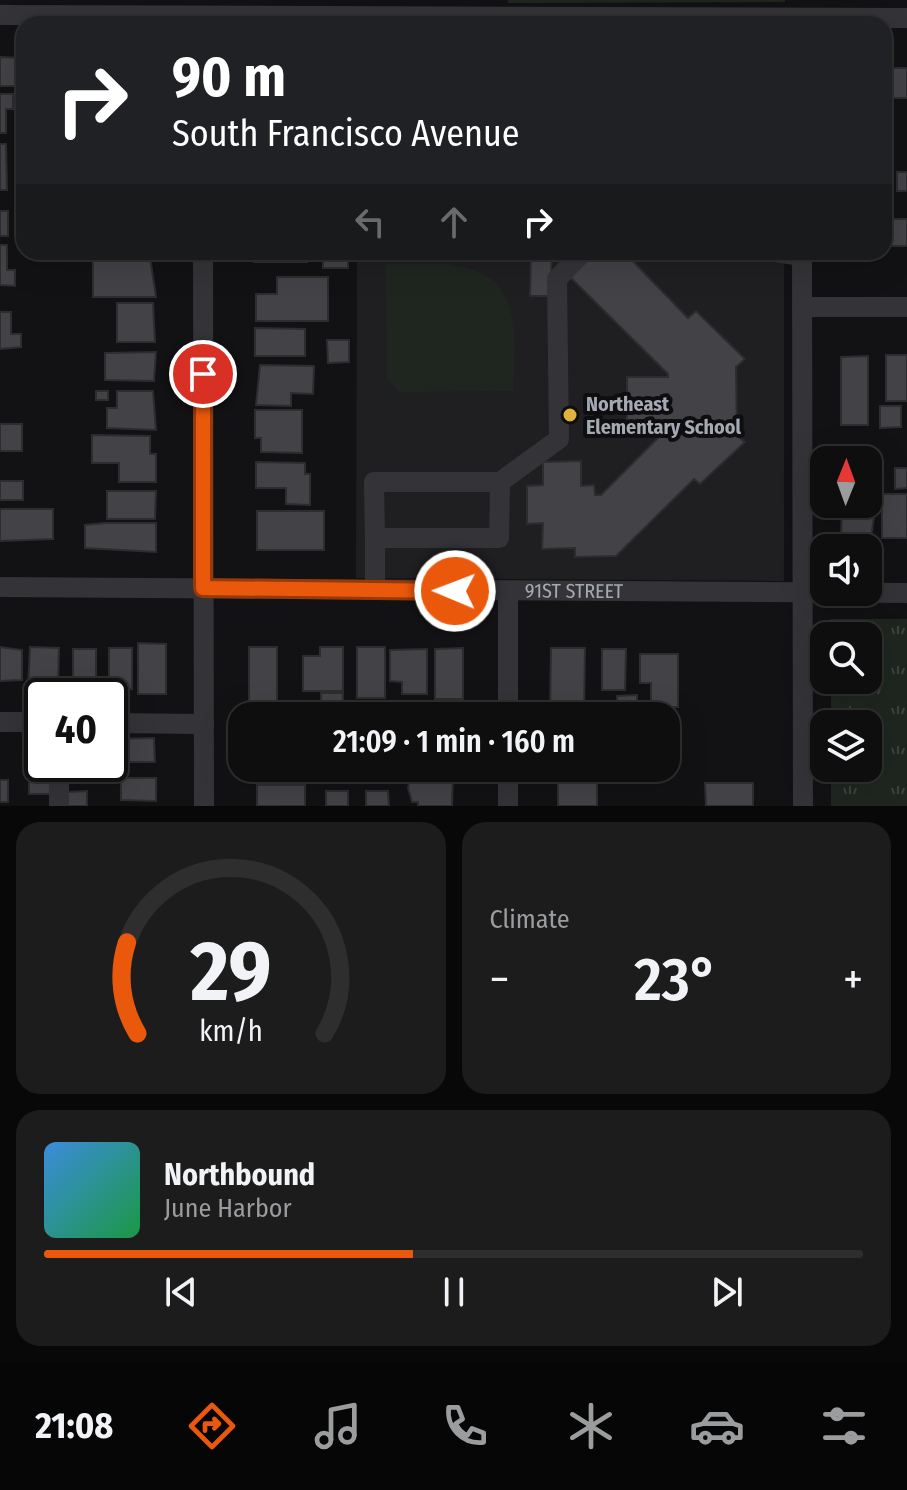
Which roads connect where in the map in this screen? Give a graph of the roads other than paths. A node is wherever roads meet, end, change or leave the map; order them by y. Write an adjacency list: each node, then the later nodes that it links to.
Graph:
1 (494, 8): 2 (street); 3 (street)
2 (202, 13): 4 (street)
3 (802, 14): 5 (street)
4 (0, 15)
5 (854, 16)
6 (203, 260): 14 (street)
7 (575, 260): 11 (street)
8 (802, 260): 9 (street)
9 (802, 307): 10 (street); 17 (street)
10 (907, 307)
11 (500, 482): 12 (street); 12 (street)
12 (375, 538): 15 (street)
13 (0, 587): 14 (street, 91ST STREET)
14 (203, 588): 15 (street, 91ST STREET); 23 (street)
15 (375, 590): 16 (street, 91ST STREET)
16 (508, 591): 17 (street, 91ST STREET); 19 (street)
17 (803, 592): 18 (street, 91ST STREET); 29 (street)
18 (907, 593)
19 (508, 702)
20 (0, 722): 21 (street)
21 (24, 722)
22 (128, 723): 23 (street)
23 (204, 724): 27 (street)
24 (59, 782): 26 (street)
25 (508, 782): 28 (street)
26 (59, 806)
27 (204, 806)
28 (508, 806)
29 (803, 806)

